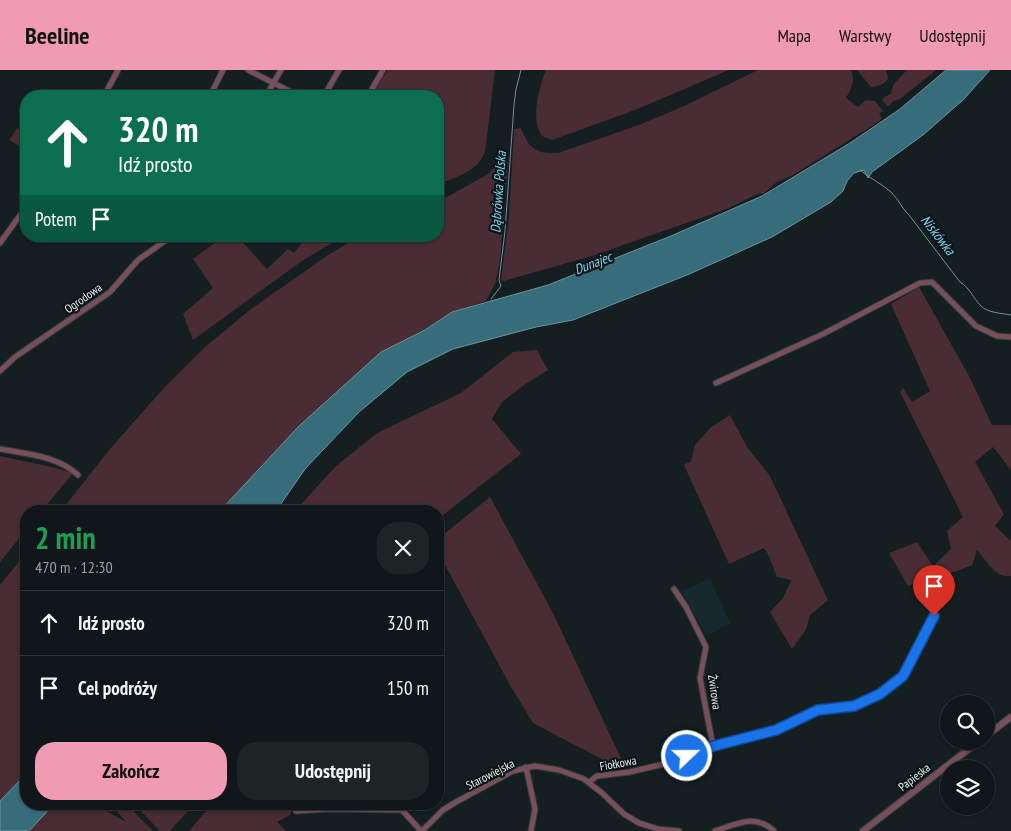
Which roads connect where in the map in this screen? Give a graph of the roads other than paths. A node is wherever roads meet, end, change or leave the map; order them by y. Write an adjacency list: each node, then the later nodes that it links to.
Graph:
1 (118, 70): 8 (street)
2 (223, 70): 9 (street)
3 (248, 70): 7 (street)
4 (281, 70): 7 (street)
5 (339, 70): 12 (street)
6 (382, 70): 13 (street)
7 (273, 83): 10 (street); 11 (street)
8 (107, 90)
9 (213, 90)
10 (269, 90)
11 (287, 90)
12 (327, 90)
13 (371, 90)
14 (20, 215): 16 (street)
15 (164, 242): 18 (street, Ogrodowa)
16 (0, 243)
17 (1011, 337): 19 (street)
18 (0, 371)
19 (716, 383)
20 (0, 449): 21 (street)
21 (78, 475)
22 (674, 589): 26 (street, Żwirowa)
23 (934, 616): 26 (street, Fiołkowa)
24 (1011, 717): 25 (street)
25 (995, 729)
26 (714, 746): 29 (street, Fiołkowa)
27 (967, 750): 40 (street, Papieska)
28 (526, 767): 29 (street, Starowiejska); 30 (street, Starowiejska); 36 (street)
29 (589, 782): 37 (street, Starowiejska)
30 (444, 809)
31 (313, 810): 34 (street)
32 (402, 810): 35 (street)
33 (443, 810): 35 (street, Starowiejska)
34 (296, 811)
35 (421, 831)
36 (532, 831)
37 (679, 831)
38 (715, 831): 39 (street)
39 (774, 831)
40 (863, 831)

